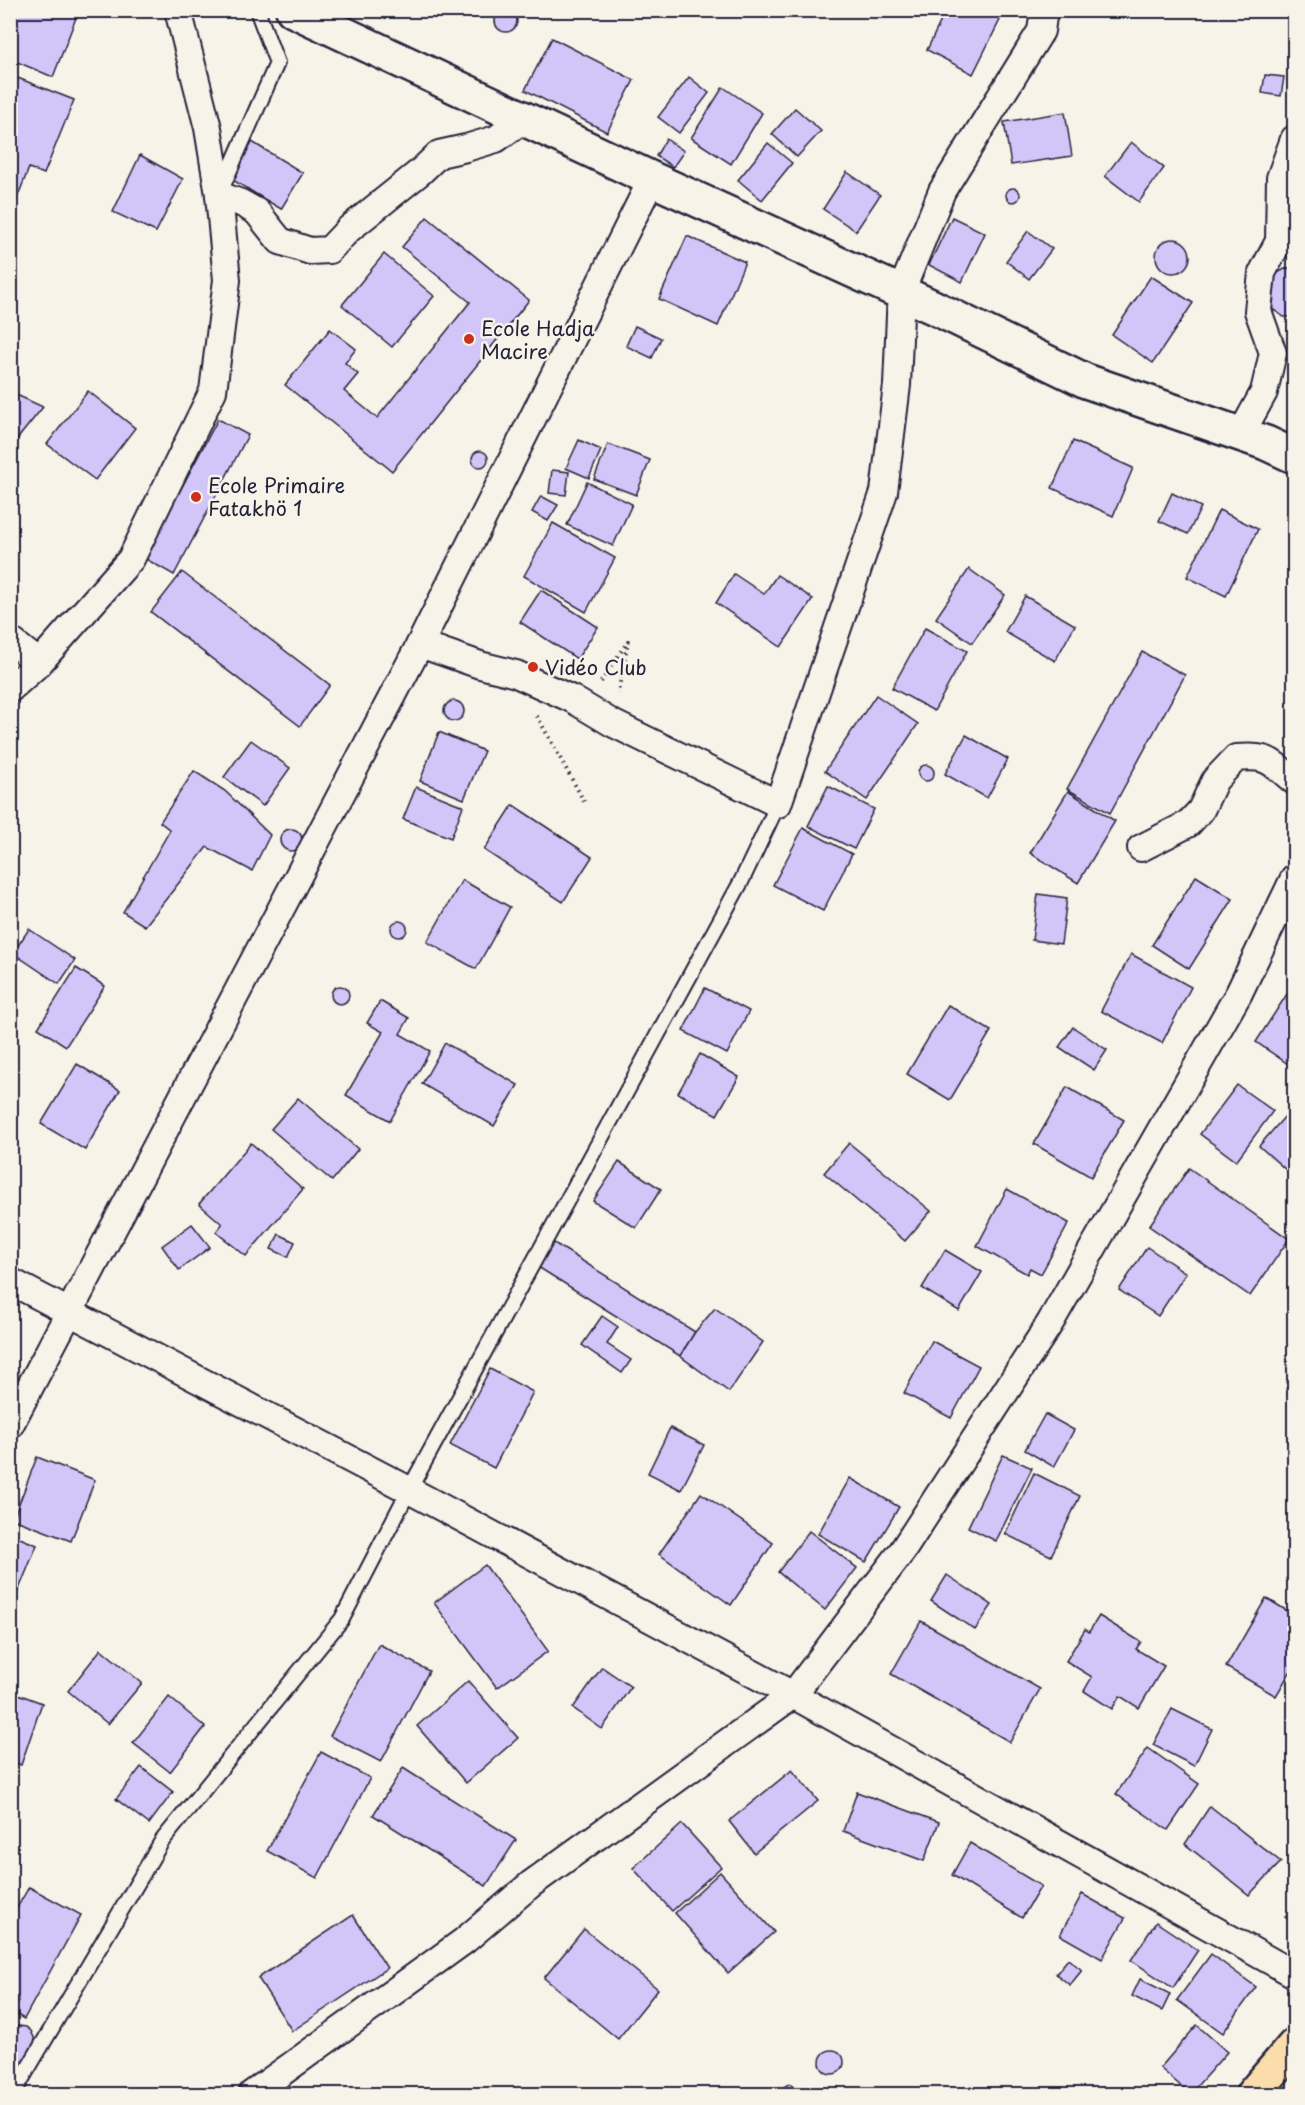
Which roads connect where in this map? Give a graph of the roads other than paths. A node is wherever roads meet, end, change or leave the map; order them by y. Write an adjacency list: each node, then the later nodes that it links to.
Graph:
1 (178, 10): 8 (street)
2 (257, 10): 8 (lane)
3 (293, 10): 5 (street)
4 (1044, 10): 9 (street)
5 (524, 119): 7 (street); 8 (street)
6 (1294, 139): 10 (street)
7 (652, 179): 9 (street); 13 (street)
8 (219, 195): 14 (street)
9 (902, 292): 10 (street); 17 (street)
10 (1241, 434): 11 (street)
11 (1294, 456)
12 (10, 640): 14 (street)
13 (420, 644): 17 (street); 21 (street)
14 (39, 663): 15 (street)
15 (10, 689)
16 (1294, 781): 18 (street)
17 (778, 804): 23 (lane)
18 (1142, 848)
19 (1294, 878): 24 (street)
20 (10, 1281): 21 (street)
21 (69, 1312): 22 (street); 23 (street)
22 (10, 1425)
23 (410, 1490): 24 (street); 27 (lane)
24 (793, 1695): 25 (street); 28 (street)
25 (1294, 1974)
26 (1294, 2046): 29 (highway)
27 (13, 2094)
28 (252, 2094)
29 (1253, 2094)

